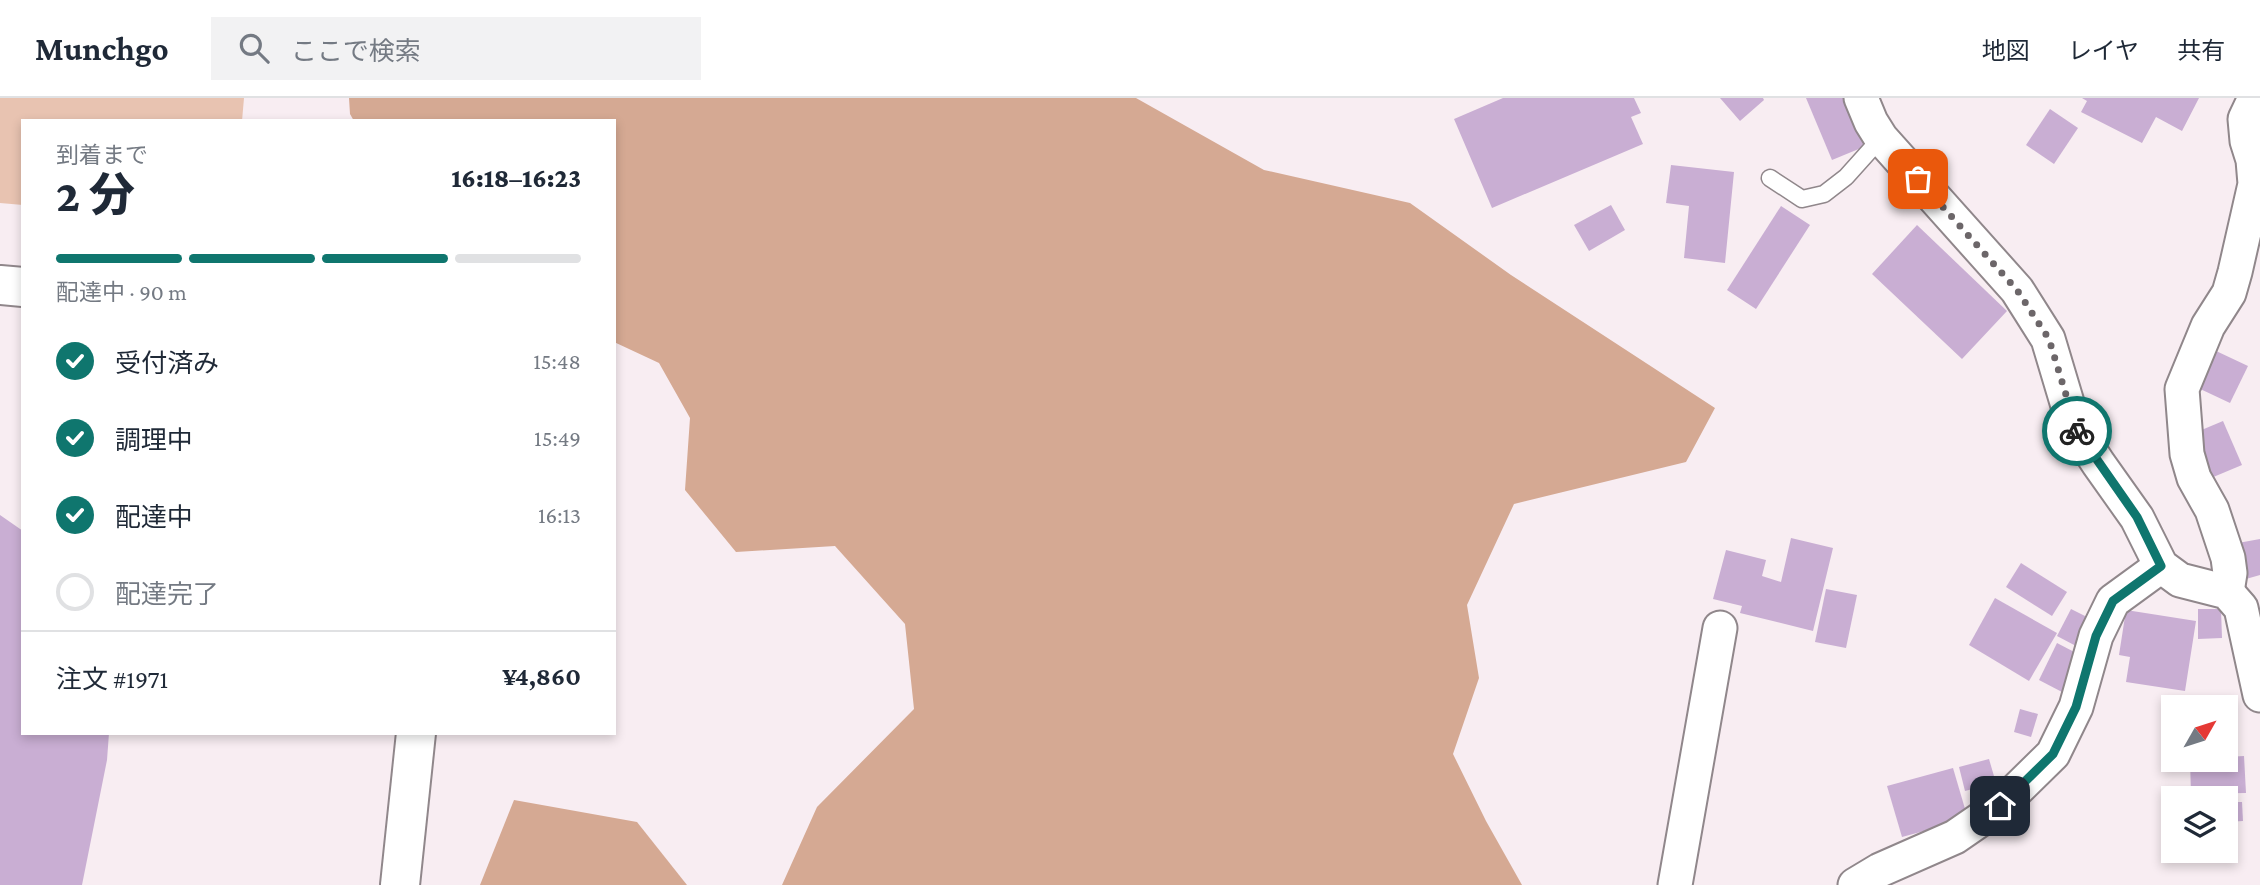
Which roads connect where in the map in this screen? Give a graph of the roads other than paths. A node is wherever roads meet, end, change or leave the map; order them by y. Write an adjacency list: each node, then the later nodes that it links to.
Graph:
1 (2255, 98): 7 (street)
2 (1875, 114): 3 (lane); 6 (street)
3 (1770, 178)
4 (0, 285): 5 (street)
5 (21, 286)
6 (2161, 566): 7 (street); 13 (street)
7 (2227, 592): 9 (street)
8 (1720, 628): 12 (street)
9 (2260, 695)
10 (416, 735): 11 (street)
11 (400, 885)
12 (1675, 885)
13 (1855, 885)

